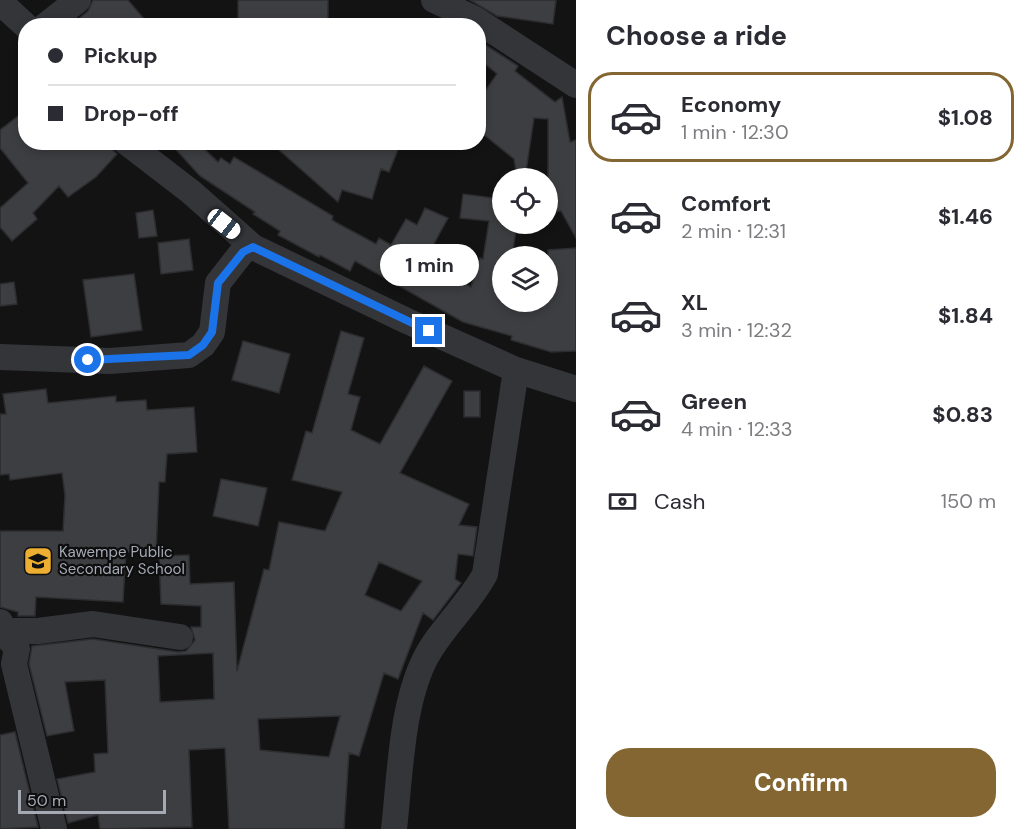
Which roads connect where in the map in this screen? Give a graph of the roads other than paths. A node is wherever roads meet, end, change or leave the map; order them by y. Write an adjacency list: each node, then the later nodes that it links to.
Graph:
1 (78, 0): 5 (street)
2 (434, 0): 4 (street)
3 (0, 2): 6 (street)
4 (476, 9): 7 (street)
5 (55, 18)
6 (18, 19)
7 (576, 85)
8 (136, 150): 9 (street)
9 (253, 247): 10 (street); 11 (street)
10 (0, 357)
11 (516, 370): 12 (street); 17 (street)
12 (576, 389)
13 (1, 626): 14 (street); 15 (street)
14 (180, 637)
15 (7, 666): 16 (street)
16 (54, 829)
17 (394, 829)

